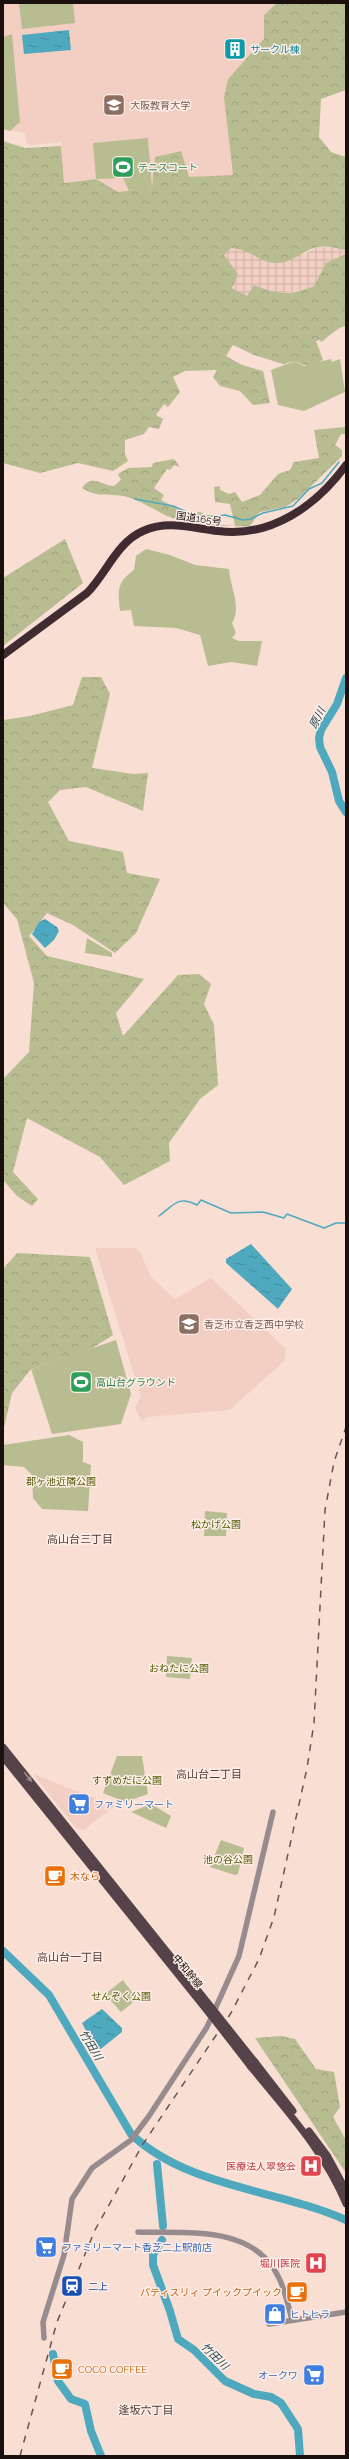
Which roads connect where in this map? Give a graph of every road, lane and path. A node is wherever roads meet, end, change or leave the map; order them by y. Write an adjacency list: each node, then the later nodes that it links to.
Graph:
1 (346, 465): 2 (highway, 国道165号)
2 (3, 655)
3 (3, 1747): 6 (main road, 中和幹線, one-way to 6)
4 (3, 1757): 6 (main road, 中和幹線)
5 (273, 1812): 14 (street)
6 (210, 2011): 7 (main road, 中和幹線, bridge)
7 (253, 2064): 8 (main road, 中和幹線); 9 (main road, 中和幹線)
8 (346, 2190)
9 (346, 2204)
10 (138, 2232): 12 (street)
11 (346, 2312): 12 (street)
12 (292, 2320): 13 (street)
13 (269, 2324)
14 (44, 2338)

